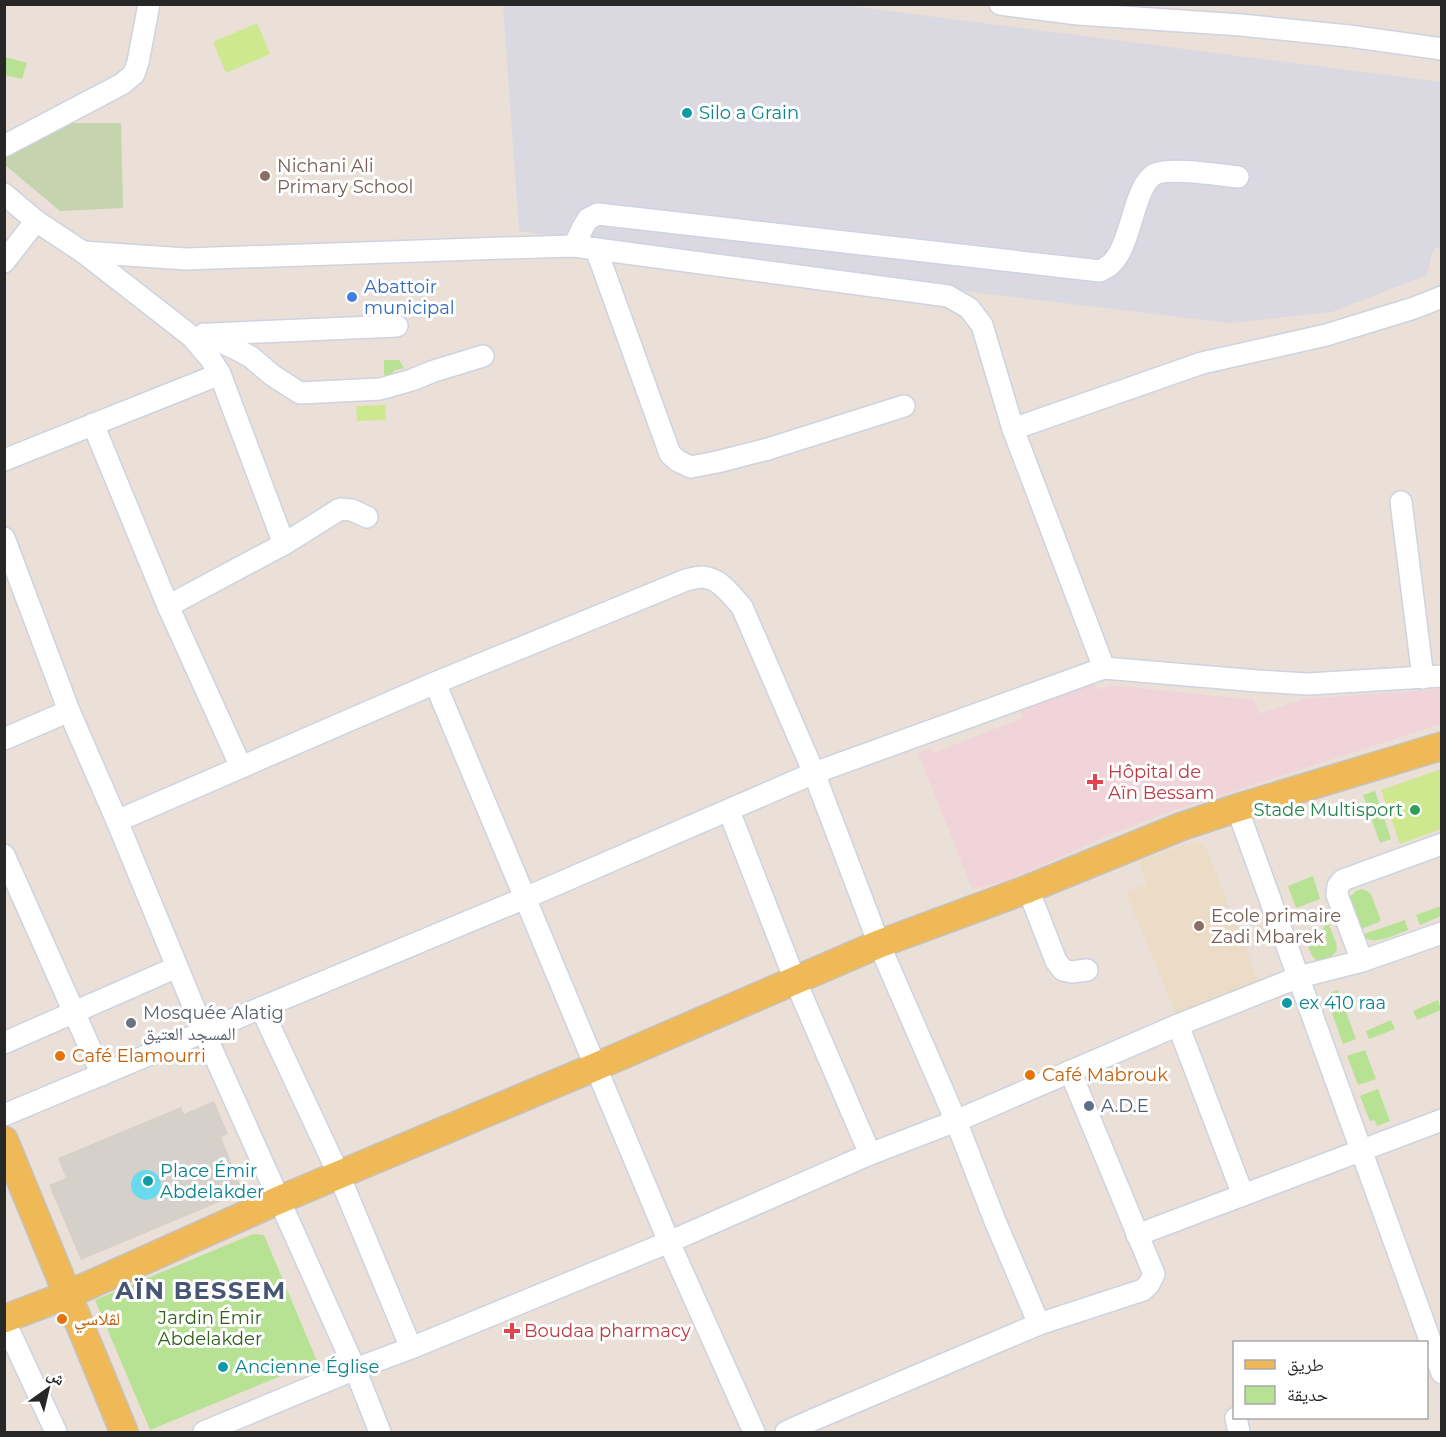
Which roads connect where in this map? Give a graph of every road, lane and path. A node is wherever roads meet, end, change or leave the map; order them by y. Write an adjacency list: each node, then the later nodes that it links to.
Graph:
1 (148, 4): 5 (street)
2 (1000, 4): 3 (street)
3 (1119, 9): 4 (street)
4 (1442, 49)
5 (4, 146)
6 (1238, 177): 9 (street)
7 (4, 194): 8 (street)
8 (36, 221): 11 (street); 12 (street)
9 (574, 246): 10 (street); 11 (street)
10 (596, 249): 18 (street); 20 (street)
11 (83, 252): 15 (street)
12 (4, 262)
13 (1442, 297): 20 (street)
14 (397, 326): 15 (street)
15 (197, 335): 16 (street); 17 (street)
16 (483, 356)
17 (220, 374): 19 (street); 25 (street)
18 (904, 406)
19 (93, 424): 21 (street); 26 (street)
20 (1013, 429): 27 (street)
21 (4, 460)
22 (1401, 502): 28 (street)
23 (367, 517): 25 (street)
24 (4, 538): 30 (street)
25 (284, 544): 26 (street)
26 (168, 606): 33 (street)
27 (1104, 668): 28 (street); 34 (street)
28 (1432, 677)
29 (435, 683): 33 (street); 34 (street); 41 (street)
30 (69, 711): 31 (street); 37 (street)
31 (4, 739)
32 (1442, 746): 35 (main road)
33 (241, 767): 37 (street)
34 (814, 773): 36 (street); 43 (street)
35 (1237, 808): 40 (main road); 47 (street)
36 (729, 811): 41 (street); 48 (street)
37 (117, 821): 45 (street)
38 (1442, 844): 44 (street)
39 (4, 855): 50 (street)
40 (1028, 889): 43 (main road); 46 (street)
41 (525, 898): 49 (street); 54 (street)
42 (1442, 933): 44 (street)
43 (879, 944): 48 (main road); 59 (street)
44 (1362, 961): 47 (street)
45 (177, 967): 50 (street); 52 (street)
46 (1087, 970)
47 (1299, 977): 51 (street); 61 (street)
48 (795, 980): 54 (main road); 62 (street)
49 (261, 1008): 52 (street); 63 (street)
50 (75, 1012): 53 (street); 56 (street)
51 (1178, 1025): 55 (street); 64 (street)
52 (204, 1032): 56 (street); 65 (street)
53 (4, 1043)
54 (595, 1067): 63 (main road); 67 (street)
55 (1070, 1071): 59 (street); 66 (street)
56 (102, 1076): 57 (street)
57 (4, 1115)
58 (1442, 1120): 61 (street)
59 (956, 1121): 62 (street); 70 (street)
60 (4, 1140): 68 (main road)
61 (1361, 1150): 64 (street); 73 (street)
62 (870, 1154): 67 (street)
63 (339, 1175): 65 (main road); 71 (street)
64 (1243, 1195): 66 (street)
65 (279, 1200): 68 (main road); 72 (street)
66 (1137, 1234): 70 (street)
67 (669, 1242): 71 (street); 79 (street)
68 (67, 1295): 69 (main road); 76 (main road)
69 (4, 1319): 75 (street)
70 (1039, 1324): 74 (street)
71 (411, 1348): 72 (street)
72 (355, 1369): 77 (street); 78 (street)
73 (1442, 1373)
74 (817, 1426): 80 (street)
75 (56, 1432)
76 (124, 1432)
77 (204, 1432)
78 (380, 1432)
79 (754, 1432)
80 (786, 1432)

